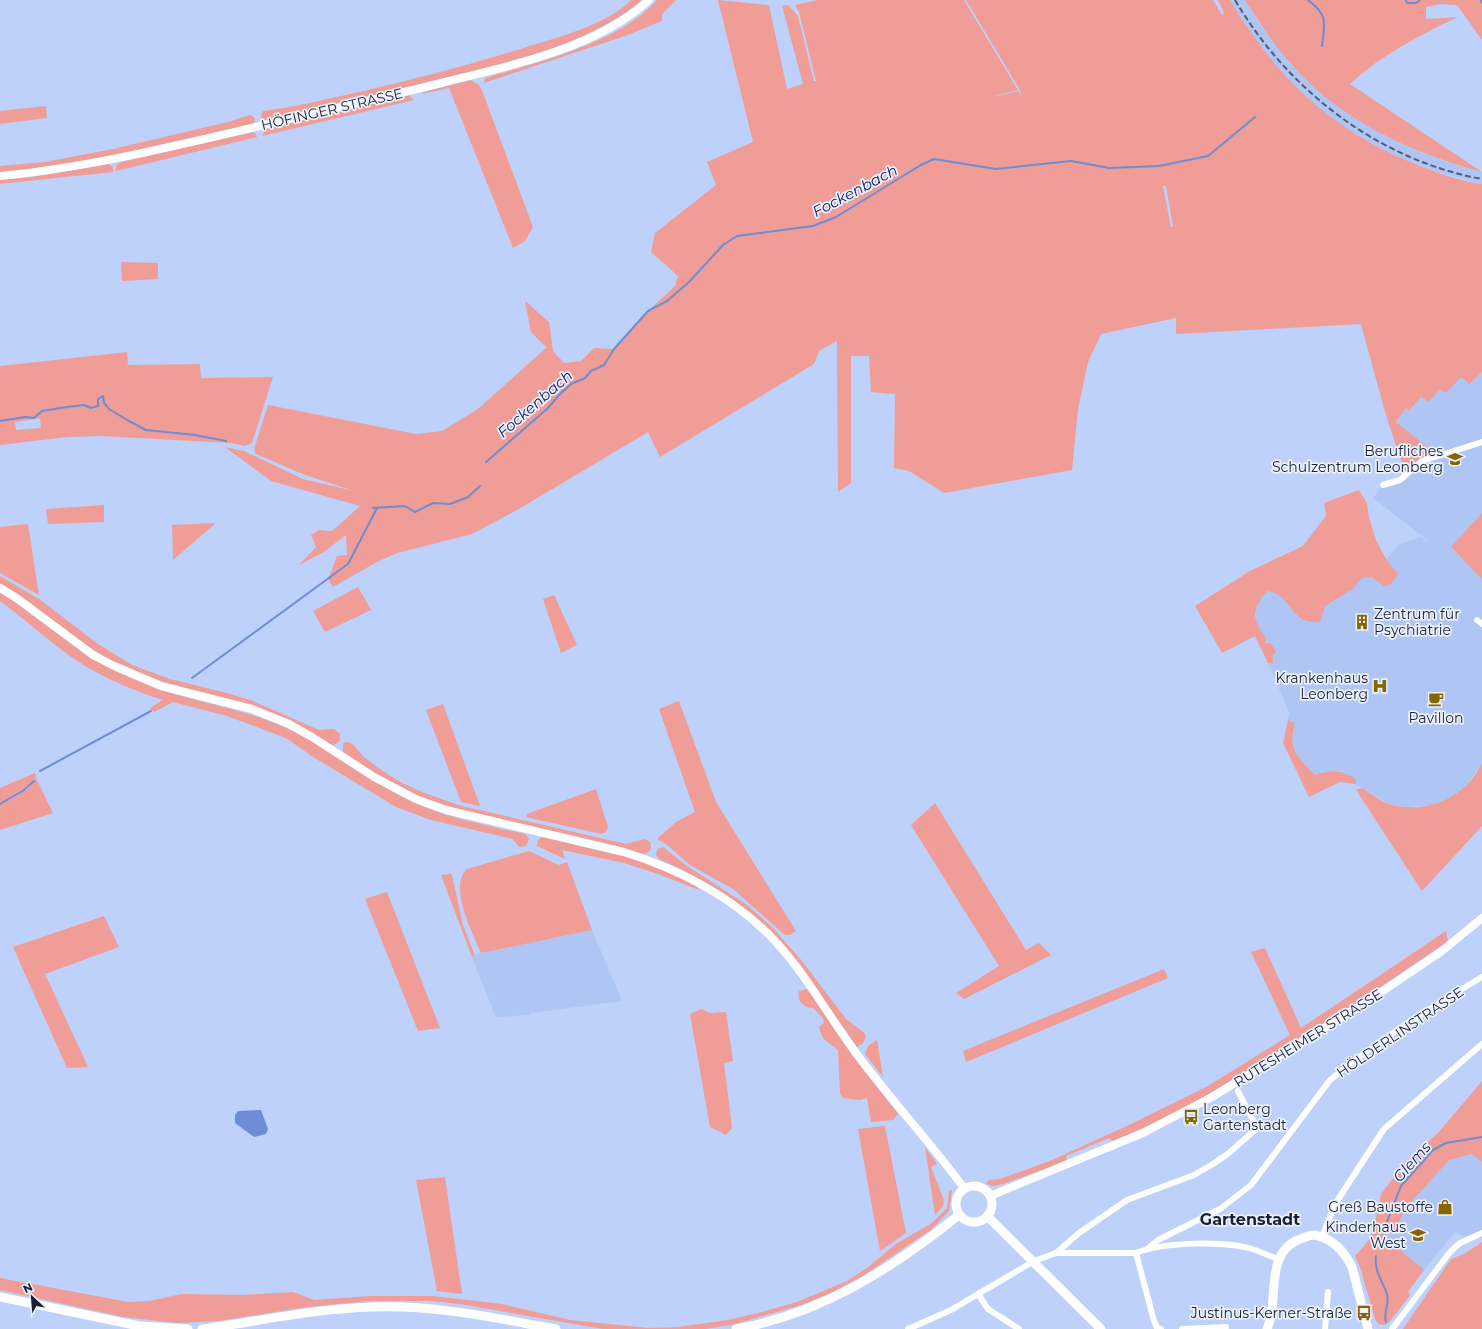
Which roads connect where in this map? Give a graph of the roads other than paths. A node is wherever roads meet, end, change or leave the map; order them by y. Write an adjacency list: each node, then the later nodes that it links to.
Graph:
1 (649, 0): 2 (street, HÖFINGER STRASSE)
2 (0, 176)
3 (1482, 442): 4 (street)
4 (1383, 485)
5 (0, 588): 10 (street)
6 (1482, 918): 11 (street, RUTESHEIMER STRASSE)
7 (1482, 977): 16 (street, HÖLDERLINSTRASSE)
8 (1482, 1044): 15 (street)
9 (1238, 1091): 17 (street)
10 (964, 1188): 11 (main road); 12 (main road)
11 (990, 1196): 13 (main road)
12 (959, 1215): 13 (main road); 28 (main road)
13 (987, 1216): 20 (main road)
14 (1482, 1233): 37 (street)
15 (1322, 1236): 19 (main road); 36 (main road)
16 (1147, 1249): 18 (street); 19 (street)
17 (1056, 1253): 18 (street); 20 (street)
18 (1136, 1253): 32 (street)
19 (1278, 1260): 34 (main road)
20 (1034, 1261): 22 (street); 31 (main road)
21 (1328, 1292): 35 (street)
22 (978, 1294): 29 (street); 30 (street)
23 (0, 1297): 25 (main road)
24 (1226, 1327): 33 (street)
25 (188, 1329)
26 (202, 1329): 27 (main road)
27 (556, 1329)
28 (736, 1329)
29 (908, 1329)
30 (1019, 1329)
31 (1101, 1329)
32 (1161, 1329)
33 (1182, 1329)
34 (1267, 1329)
35 (1325, 1329)
36 (1368, 1329)
37 (1392, 1329)

